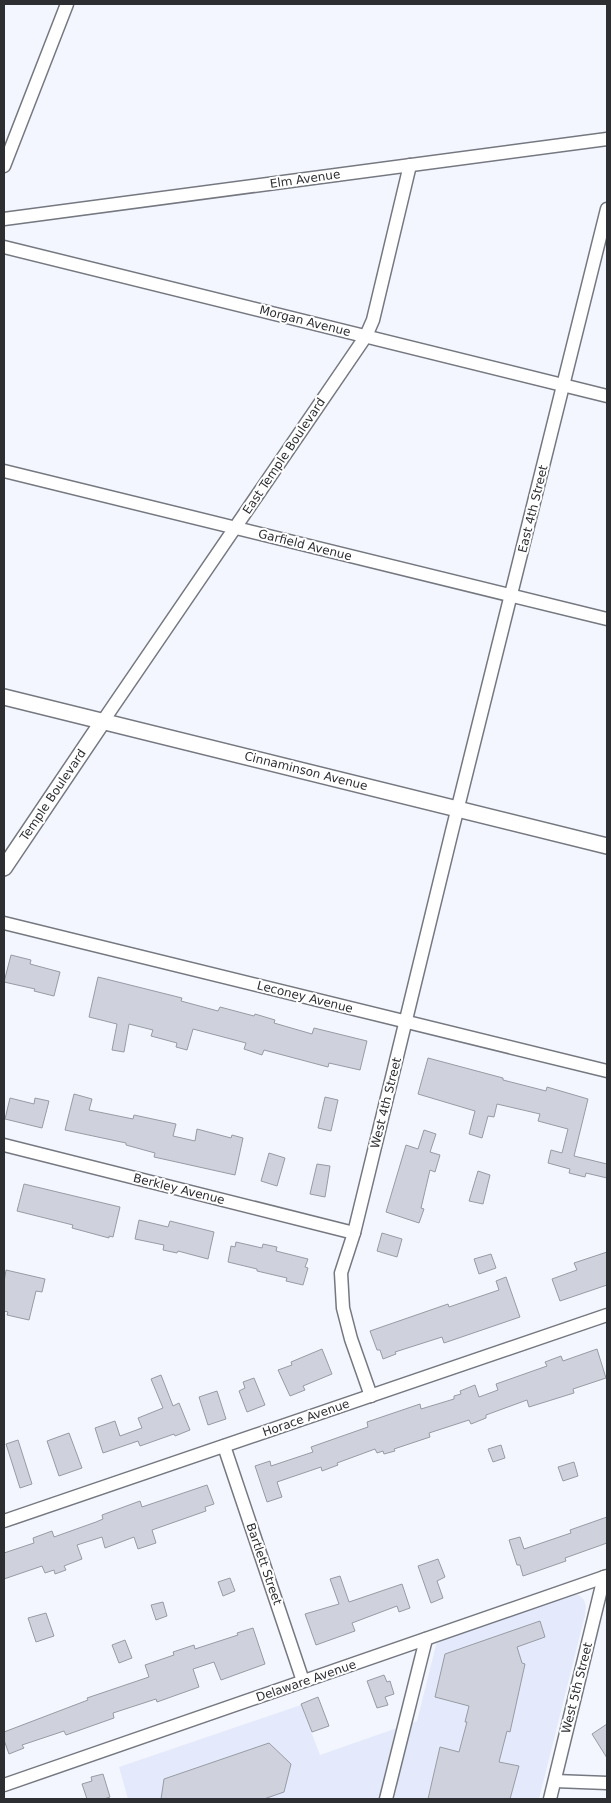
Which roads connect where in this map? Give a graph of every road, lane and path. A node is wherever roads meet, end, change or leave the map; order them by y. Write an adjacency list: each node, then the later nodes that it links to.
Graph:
1 (67, 4): 4 (street)
2 (607, 139): 3 (street, Elm Avenue)
3 (410, 165): 6 (street, Elm Avenue); 8 (street, East Temple Boulevard)
4 (4, 166)
5 (607, 209): 9 (street, East 4th Street)
6 (4, 219)
7 (4, 247): 8 (street, Morgan Avenue)
8 (366, 336): 9 (street, Morgan Avenue); 12 (street, East Temple Boulevard)
9 (564, 385): 10 (street, Morgan Avenue); 13 (street, East 4th Street)
10 (607, 396)
11 (4, 470): 12 (street, Garfield Avenue)
12 (235, 528): 13 (street, Garfield Avenue); 16 (street, East Temple Boulevard)
13 (511, 595): 14 (street, Garfield Avenue); 17 (street, East 4th Street)
14 (607, 618)
15 (4, 697): 16 (street, Cinnaminson Avenue)
16 (103, 721): 17 (street, Cinnaminson Avenue); 19 (street, Temple Boulevard)
17 (458, 809): 18 (street, Cinnaminson Avenue); 21 (street, West 4th Street)
18 (607, 846)
19 (4, 868)
20 (4, 923): 21 (street, Leconey Avenue)
21 (406, 1022): 22 (street, Leconey Avenue); 24 (street, West 4th Street)
22 (607, 1071)
23 (4, 1145): 24 (street, Berkley Avenue)
24 (354, 1233): 26 (street, West 4th Street)
25 (607, 1315): 26 (street, Horace Avenue)
26 (371, 1396): 27 (street, Horace Avenue)
27 (224, 1446): 28 (street, Horace Avenue); 31 (street, Bartlett Street)
28 (4, 1521)
29 (605, 1577): 30 (street, Delaware Avenue); 32 (street, West 5th Street)
30 (426, 1639): 31 (street, Delaware Avenue); 35 (street)
31 (303, 1681): 34 (street, Delaware Avenue)
32 (555, 1781): 33 (street); 36 (street, West 5th Street)
33 (607, 1783)
34 (4, 1785)
35 (386, 1799)
36 (550, 1799)

